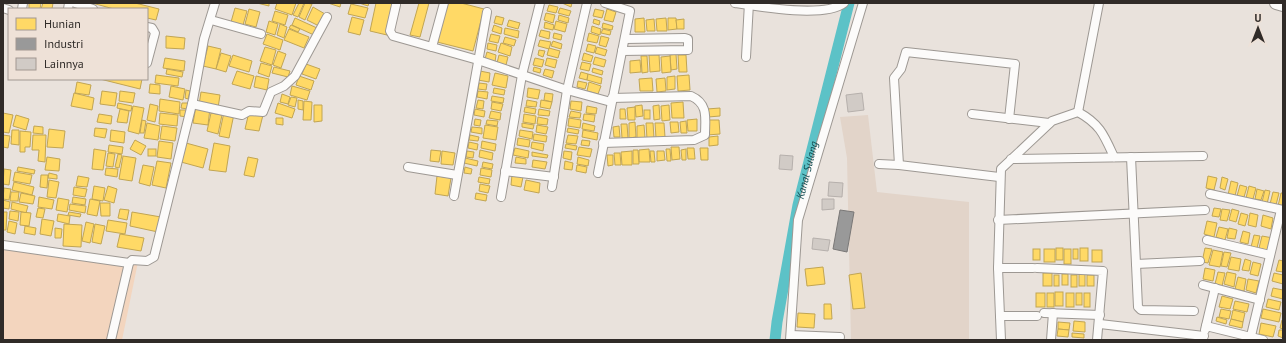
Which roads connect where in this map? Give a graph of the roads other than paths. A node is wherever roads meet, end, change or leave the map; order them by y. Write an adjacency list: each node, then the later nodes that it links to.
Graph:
1 (75, 3): 15 (street)
2 (214, 3): 18 (street)
3 (444, 3): 22 (street)
4 (540, 3): 27 (street)
5 (587, 3): 28 (street)
6 (605, 3): 21 (street)
7 (736, 3): 12 (street)
8 (844, 3): 12 (street)
9 (863, 3): 72 (street)
10 (1098, 3): 31 (street)
11 (1276, 3): 14 (street)
12 (748, 4): 24 (street)
13 (396, 5): 22 (street)
14 (1283, 6)
15 (91, 8)
16 (487, 12): 26 (street)
17 (327, 17): 30 (street)
18 (211, 20): 20 (street); 30 (street)
19 (148, 27): 25 (street)
20 (261, 34)
21 (626, 39): 23 (street); 23 (street)
22 (432, 47): 26 (street)
23 (622, 52): 29 (street)
24 (746, 57)
25 (148, 59)
26 (478, 60): 27 (street); 45 (street)
27 (522, 75): 28 (street); 43 (street)
28 (568, 90): 29 (street); 46 (street)
29 (612, 100): 35 (street); 35 (street)
30 (192, 104): 60 (street)
31 (1078, 112): 34 (street); 37 (street)
32 (972, 114): 33 (street)
33 (1009, 118): 34 (street); 41 (street)
34 (1049, 123): 39 (street)
35 (603, 143): 44 (street)
36 (1203, 156): 38 (street)
37 (1114, 157): 38 (street); 39 (street)
38 (1131, 157): 54 (street)
39 (1011, 159): 47 (street)
40 (879, 164): 41 (street)
41 (899, 164): 47 (street)
42 (408, 167): 45 (street)
43 (505, 171): 46 (street); 51 (street)
44 (598, 173)
45 (457, 175): 50 (street)
46 (554, 178): 48 (street)
47 (999, 178): 55 (street)
48 (552, 187)
49 (1210, 194): 53 (street)
50 (454, 196)
51 (501, 197)
52 (1205, 210): 54 (street)
53 (1282, 210): 58 (street)
54 (1134, 215): 55 (street); 61 (street)
55 (998, 220): 62 (street)
56 (1207, 240): 58 (street)
57 (3, 245): 60 (street)
58 (1270, 255): 65 (street)
59 (1200, 262): 61 (street)
60 (129, 263): 76 (street)
61 (1136, 264): 66 (street)
62 (998, 268): 68 (street); 69 (street)
63 (1203, 285): 64 (street)
64 (1215, 288): 65 (street); 71 (street)
65 (1260, 300): 75 (street)
66 (1194, 311)
67 (1053, 313): 68 (street); 69 (street); 78 (street)
68 (1100, 315): 70 (street)
69 (1000, 316): 77 (street)
70 (1100, 324): 74 (street); 79 (street)
71 (1206, 326): 74 (street); 75 (street)
72 (791, 337): 73 (street)
73 (840, 337)
74 (1203, 338)
75 (1250, 338): 80 (street)
76 (111, 340)
77 (1002, 340)
78 (1051, 340)
79 (1097, 340)
80 (1263, 340)

